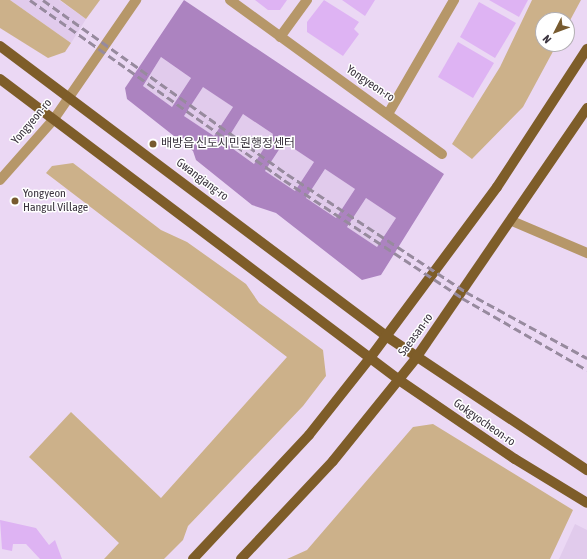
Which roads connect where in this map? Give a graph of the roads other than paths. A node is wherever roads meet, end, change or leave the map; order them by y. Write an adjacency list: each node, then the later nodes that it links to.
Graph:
1 (136, 0): 9 (street, Yongyeon-ro)
2 (230, 0): 5 (street, Yongyeon-ro)
3 (307, 0): 5 (street)
4 (454, 0): 11 (street, Yongyeon-ro)
5 (280, 37): 11 (street, Yongyeon-ro)
6 (0, 46): 9 (main road, Gwangjang-ro)
7 (587, 49): 18 (main road, Saeasan-ro)
8 (0, 79): 12 (main road)
9 (70, 97): 12 (street, Yongyeon-ro); 18 (main road, Gwangjang-ro)
10 (587, 108): 13 (main road, Saeasan-ro)
11 (388, 114): 14 (street)
12 (54, 119): 15 (street, Yongyeon-ro); 19 (main road)
13 (583, 119): 16 (main road, Saeasan-ro)
14 (442, 154)
15 (0, 180)
16 (512, 221): 17 (street); 20 (main road, Saeasan-ro)
17 (587, 254)
18 (386, 336): 19 (main road, Saeasan-ro); 20 (main road, Gokgyocheon-ro)
19 (370, 358): 21 (main road, Gokgyocheon-ro); 24 (main road, Saeasan-ro)
20 (416, 358): 21 (main road, Saeasan-ro); 22 (main road, Gokgyocheon-ro)
21 (399, 380): 23 (main road, Gokgyocheon-ro); 25 (main road, Saeasan-ro)
22 (587, 470)
23 (587, 503)
24 (193, 559)
25 (241, 559)

